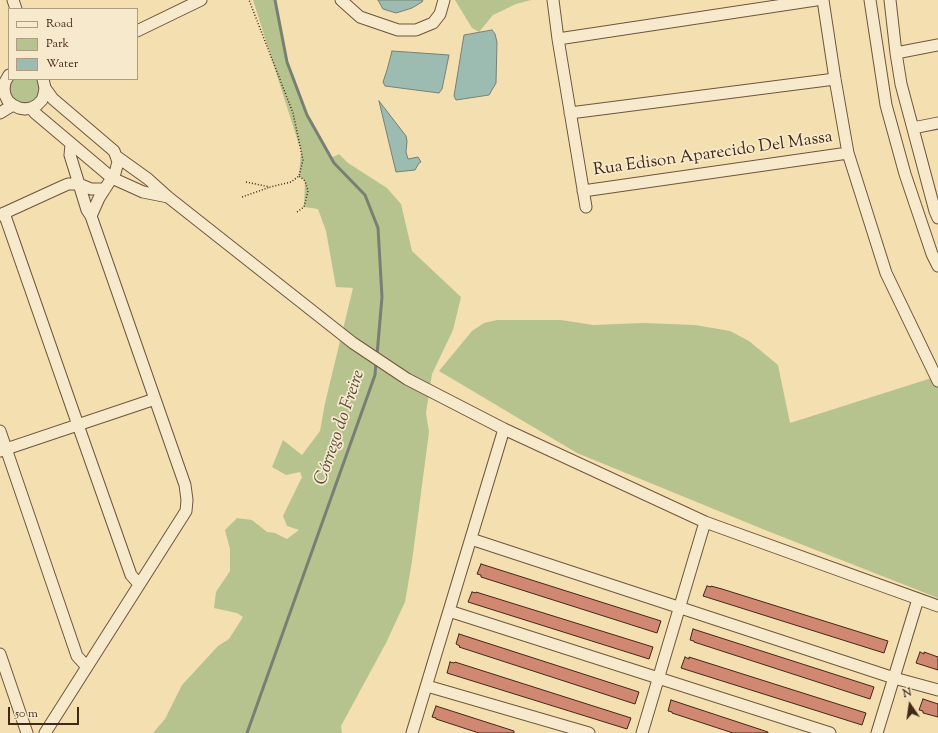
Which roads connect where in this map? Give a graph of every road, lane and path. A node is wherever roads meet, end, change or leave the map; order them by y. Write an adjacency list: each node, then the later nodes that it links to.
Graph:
1 (201, 0): 10 (street)
2 (248, 0): 26 (path)
3 (341, 0): 4 (street)
4 (444, 0)
5 (552, 0): 11 (street)
6 (816, 0): 11 (street)
7 (823, 0): 14 (street)
8 (870, 0): 40 (street)
9 (890, 0): 13 (street)
10 (138, 31)
11 (558, 39): 20 (street)
12 (938, 45): 13 (street)
13 (896, 53): 22 (street)
14 (834, 79): 20 (street); 24 (street)
15 (5, 81): 17 (street)
16 (44, 84): 18 (street); 25 (street)
17 (13, 105): 18 (street); 19 (street)
18 (31, 108): 23 (street)
19 (0, 112)
20 (570, 113): 32 (street)
21 (938, 123): 22 (street)
22 (913, 128): 37 (street)
23 (71, 144): 27 (street); 29 (street)
24 (848, 153): 32 (street, Rua Edison Aparecido Del Massa); 41 (street)
25 (116, 156): 27 (street); 33 (street)
26 (299, 176): 30 (path); 36 (path)
27 (112, 178): 31 (street); 33 (street)
28 (246, 182): 30 (path)
29 (79, 184): 31 (street); 38 (street); 39 (street)
30 (270, 187): 34 (path)
31 (105, 189): 39 (street)
32 (583, 191): 35 (street)
33 (168, 197): 44 (street)
34 (242, 197)
35 (586, 207)
36 (297, 212)
37 (937, 213)
38 (2, 214): 43 (street)
39 (92, 216): 42 (street)
40 (938, 266)
41 (938, 381)
42 (155, 399): 43 (street); 49 (street)
43 (78, 425): 46 (street); 49 (street)
44 (504, 429): 47 (street); 48 (street)
45 (0, 431): 46 (street)
46 (3, 450): 55 (street)
47 (705, 522): 50 (street); 52 (street)
48 (471, 539): 52 (street); 53 (street)
49 (139, 584): 55 (street)
50 (918, 600): 51 (street); 57 (street)
51 (938, 606)
52 (680, 608): 56 (street); 57 (street)
53 (449, 611): 56 (street); 58 (street)
54 (0, 654): 60 (street)
55 (87, 667): 61 (street)
56 (659, 678): 64 (street); 65 (street)
57 (894, 678): 59 (street); 66 (street)
58 (427, 686): 62 (street); 63 (street)
59 (938, 690)
60 (28, 733)
61 (45, 733)
62 (412, 733)
63 (590, 733)
64 (642, 733)
65 (830, 733)
66 (877, 733)

